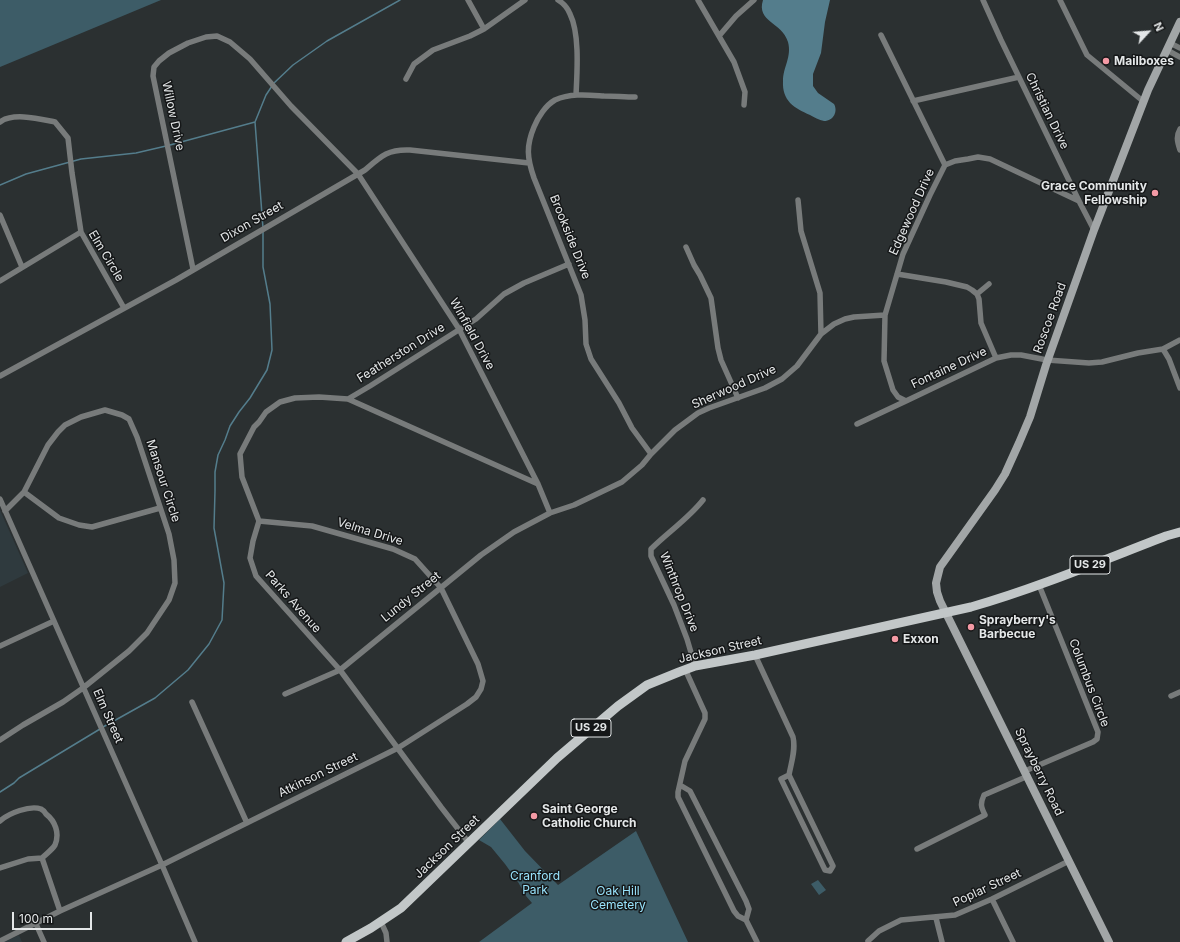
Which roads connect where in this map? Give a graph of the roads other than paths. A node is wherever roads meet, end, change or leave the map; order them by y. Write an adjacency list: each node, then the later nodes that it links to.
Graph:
1 (468, 0): 9 (street)
2 (525, 0): 9 (street)
3 (558, 0): 17 (street)
4 (698, 0): 11 (street)
5 (754, 0): 11 (street)
6 (983, 0): 15 (street, Christian Drive)
7 (1060, 0): 20 (street)
8 (1180, 22): 12 (main road, Roscoe Road)
9 (484, 29): 16 (street)
10 (880, 35): 19 (street)
11 (719, 36): 21 (street)
12 (1169, 47): 13 (street); 14 (street); 20 (main road, Roscoe Road)
13 (1180, 48)
14 (1180, 57)
15 (1019, 77): 19 (street); 29 (street, Christian Drive)
16 (406, 79)
17 (576, 95): 18 (street, Brookside Drive); 25 (street, Brookside Drive)
18 (635, 97)
19 (913, 101): 26 (street)
20 (1144, 102): 31 (main road, Roscoe Road)
21 (744, 105)
22 (0, 122): 32 (street)
23 (1180, 128): 24 (street)
24 (1180, 150)
25 (529, 163): 27 (street, Dixon Street); 34 (street, Brookside Drive)
26 (945, 165): 29 (street, Edgewood Drive); 37 (street, Edgewood Drive)
27 (358, 174): 36 (street, Dixon Street); 36 (street, Willow Drive); 43 (street, Winfield Drive)
28 (798, 200): 44 (street)
29 (1079, 200): 31 (street, Christian Drive)
30 (0, 215): 35 (street)
31 (1094, 230): 48 (main road, Roscoe Road)
32 (81, 232): 35 (street, Elm Circle); 41 (street, Elm Circle)
33 (686, 247): 51 (street)
34 (569, 264): 43 (street, Featherston Drive); 55 (street, Brookside Drive)
35 (22, 267): 38 (street, Elm Circle)
36 (193, 269): 41 (street, Dixon Street)
37 (897, 274): 40 (street); 42 (street, Edgewood Drive)
38 (0, 281)
39 (989, 284): 40 (street)
40 (977, 294): 47 (street)
41 (124, 308): 49 (street, Dixon Street)
42 (885, 315): 44 (street, Sherwood Drive); 53 (street, Fontaine Drive)
43 (459, 329): 52 (street, Featherston Drive); 56 (street, Winfield Drive)
44 (820, 334): 51 (street, Sherwood Drive)
45 (1180, 340): 46 (street, Fontaine Drive)
46 (1163, 349): 48 (street, Fontaine Drive); 50 (street)
47 (996, 358): 48 (street, Fontaine Drive); 53 (street, Fontaine Drive)
48 (1048, 360): 67 (main road, Roscoe Road)
49 (0, 376)
50 (1180, 388)
51 (738, 398): 55 (street, Sherwood Drive)
52 (348, 399): 56 (street); 63 (street)
53 (906, 401): 54 (street)
54 (857, 424)
55 (651, 454): 62 (street, Sherwood Drive)
56 (538, 484): 62 (street, Winfield Drive)
57 (24, 492): 60 (street); 60 (street, Mansour Circle); 61 (street, Mansour Circle)
58 (0, 499): 61 (street, Elm Street)
59 (703, 500): 71 (street, Winthrop Drive)
60 (160, 508): 74 (street, Mansour Circle)
61 (5, 510): 68 (street, Elm Street)
62 (550, 513): 66 (street, Lundy Street)
63 (259, 521): 66 (street, Velma Drive); 73 (street, Parks Avenue)
64 (1180, 532): 65 (main road, Jackson Street / US 29)
65 (1038, 585): 67 (main road, Jackson Street / US 29); 82 (street, Columbus Circle)
66 (441, 588): 73 (street, Lundy Street); 77 (street, Velma Drive)
67 (947, 612): 70 (main road, Jackson Street / US 29); 82 (main road, Sprayberry Road)
68 (54, 621): 69 (street); 74 (street, Elm Street)
69 (0, 646)
70 (755, 655): 71 (main road, Jackson Street / US 29); 83 (street)
71 (696, 666): 72 (main road, Jackson Street / US 29)
72 (685, 669): 84 (street); 87 (main road, Jackson Street / US 29)
73 (340, 670): 76 (street, Lundy Street); 81 (street, Parks Avenue)
74 (83, 688): 80 (street, Mansour Circle); 91 (street, Elm Street)
75 (1180, 692): 78 (street)
76 (285, 694)
77 (478, 695): 81 (street, Atkinson Street)
78 (1171, 696)
79 (192, 702): 86 (street)
80 (0, 740)
81 (398, 748): 86 (street, Atkinson Street); 87 (street, Parks Avenue)
82 (1027, 774): 88 (street, Columbus Circle); 90 (main road, Sprayberry Road)
83 (789, 775): 83 (street)
84 (680, 785): 96 (street); 96 (street)
85 (0, 821): 89 (street)
86 (247, 823): 91 (street, Atkinson Street)
87 (470, 843): 97 (main road, Jackson Street / US 29)
88 (917, 849)
89 (42, 858): 92 (street); 94 (street)
90 (1069, 861): 93 (street, Poplar Street); 108 (main road, Sprayberry Road)
91 (162, 865): 94 (street, Atkinson Street); 102 (street, Elm Street)
92 (0, 868)
93 (992, 899): 95 (street, Poplar Street); 107 (street)
94 (60, 911): 98 (street, Atkinson Street)
95 (936, 918): 100 (street, Poplar Street); 106 (street)
96 (746, 920): 105 (street)
97 (381, 922): 103 (main road, Jackson Street / US 29); 104 (street)
98 (36, 924): 99 (street, Atkinson Street); 101 (street)
99 (0, 941)
100 (868, 941)
101 (44, 942)
102 (195, 942)
103 (346, 942)
104 (387, 942)
105 (757, 942)
106 (942, 942)
107 (1013, 942)
108 (1109, 942)

